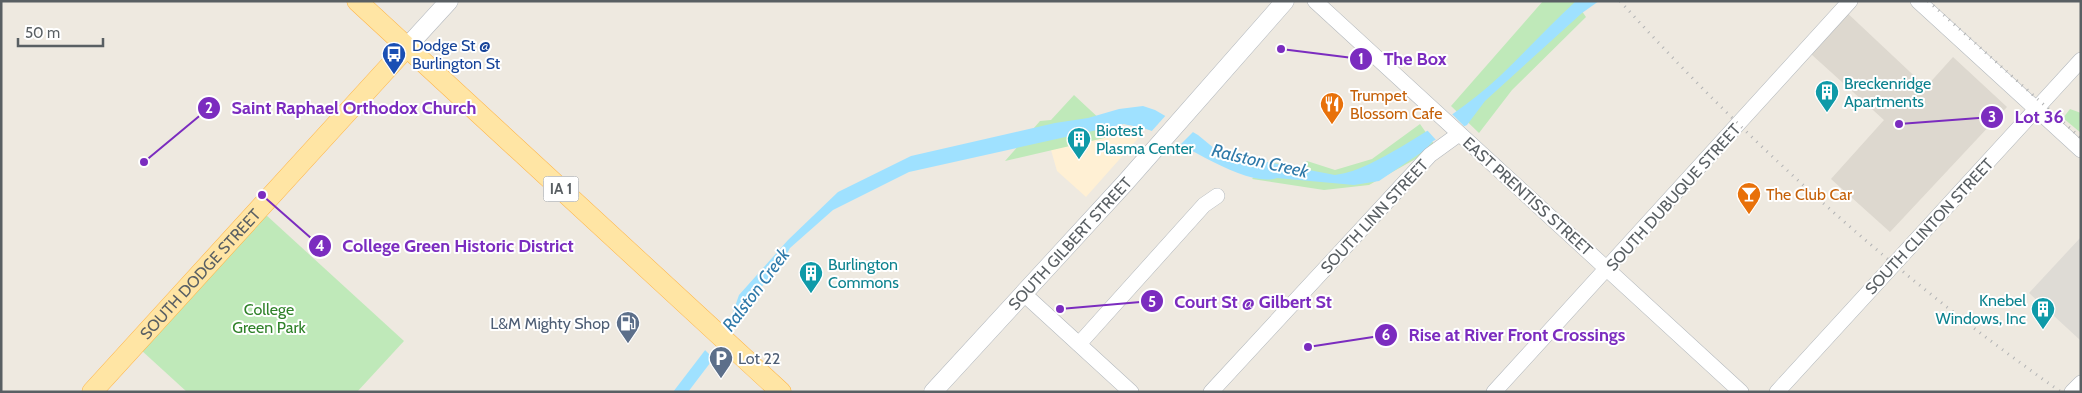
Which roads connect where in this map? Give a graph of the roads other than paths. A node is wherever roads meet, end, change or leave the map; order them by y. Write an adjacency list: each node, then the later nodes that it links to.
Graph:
1 (357, 1): 7 (main road, IA 1)
2 (449, 1): 7 (main road, SOUTH DODGE STREET)
3 (1284, 1): 14 (main road, SOUTH GILBERT STREET)
4 (1315, 1): 10 (street, EAST PRENTISS STREET)
5 (1850, 1): 13 (street, SOUTH DUBUQUE STREET)
6 (1918, 1): 9 (street)
7 (406, 48): 17 (main road, SOUTH DODGE STREET); 18 (main road, IA 1)
8 (2081, 60): 9 (street, SOUTH CLINTON STREET)
9 (2036, 109): 11 (street); 24 (street, SOUTH CLINTON STREET)
10 (1459, 134): 13 (street, EAST PRENTISS STREET); 21 (street, SOUTH LINN STREET)
11 (2081, 150)
12 (1217, 196): 15 (street)
13 (1608, 269): 22 (street, SOUTH DUBUQUE STREET); 23 (street, EAST PRENTISS STREET)
14 (1024, 294): 15 (street); 19 (main road, SOUTH GILBERT STREET)
15 (1078, 344): 20 (street)
16 (2081, 383): 25 (street)
17 (92, 392)
18 (782, 392)
19 (933, 392)
20 (1131, 392)
21 (1211, 392)
22 (1494, 392)
23 (1741, 392)
24 (1777, 392)
25 (2072, 392)

